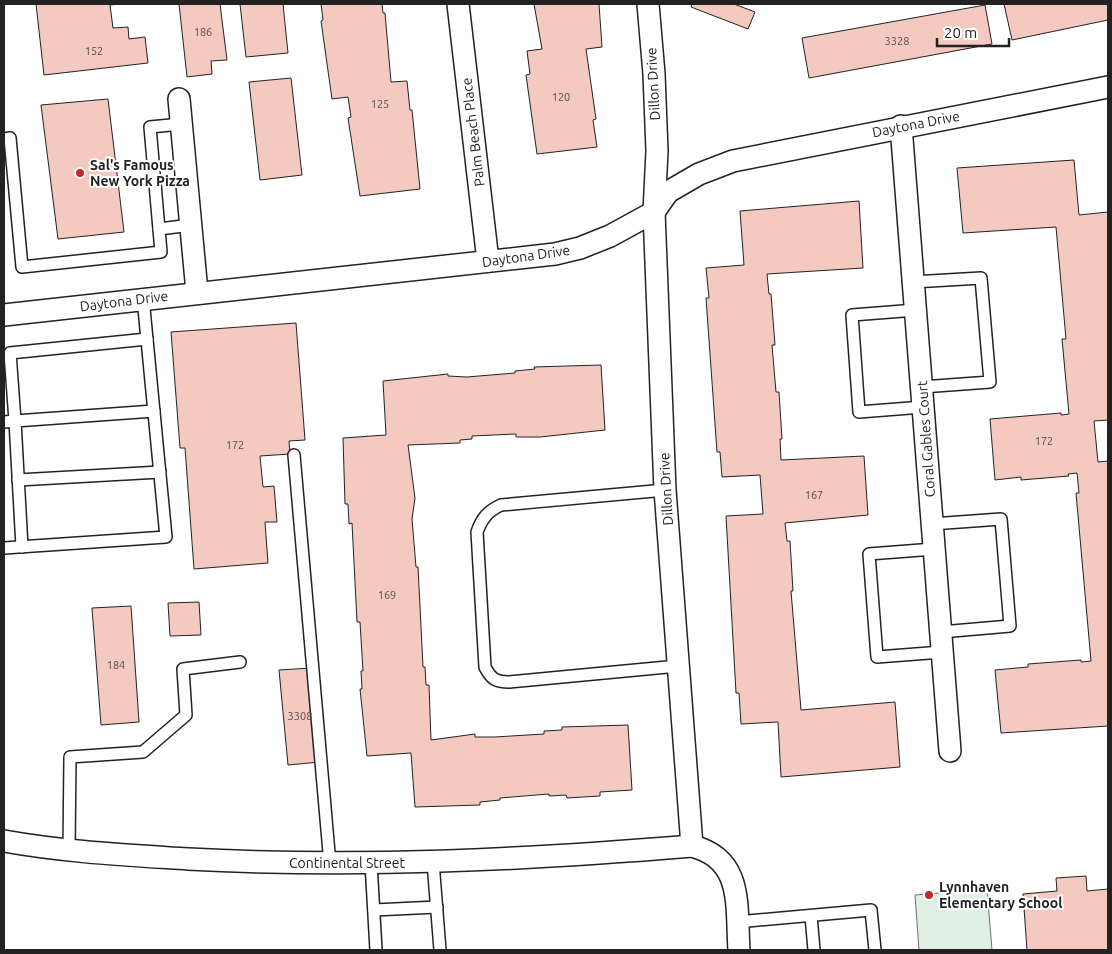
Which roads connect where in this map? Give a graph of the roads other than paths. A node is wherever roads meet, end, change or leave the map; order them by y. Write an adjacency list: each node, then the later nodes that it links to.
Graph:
1 (458, 4): 11 (street, Palm Beach Place)
2 (648, 4): 8 (street, Dillon Drive)
3 (1108, 87): 6 (street, Daytona Drive)
4 (179, 99): 5 (street)
5 (181, 124): 9 (street); 10 (lane)
6 (901, 126): 8 (street, Daytona Drive); 12 (street, Coral Gables Court)
7 (4, 139): 10 (lane)
8 (654, 212): 11 (street, Daytona Drive); 24 (street, Dillon Drive)
9 (191, 225): 10 (lane); 13 (street)
10 (159, 229)
11 (488, 261): 13 (street, Daytona Drive)
12 (914, 282): 15 (street, Coral Gables Court); 18 (lane)
13 (197, 292): 14 (street, Daytona Drive)
14 (143, 298): 16 (street, Daytona Drive); 17 (lane)
15 (916, 310): 18 (street, Coral Gables Court); 18 (lane)
16 (4, 315)
17 (147, 339): 19 (lane); 20 (lane)
18 (922, 397): 25 (street, Coral Gables Court)
19 (154, 411): 20 (lane); 22 (lane)
20 (9, 422): 23 (lane)
21 (294, 455): 38 (lane)
22 (160, 472): 23 (lane); 26 (lane)
23 (18, 480): 26 (lane)
24 (665, 490): 31 (street, Dillon Drive); 31 (lane)
25 (932, 524): 28 (street, Coral Gables Court); 29 (lane)
26 (22, 547): 27 (lane)
27 (4, 548)
28 (934, 549): 29 (street, Coral Gables Court); 29 (lane)
29 (942, 642): 32 (street, Coral Gables Court)
30 (240, 662): 35 (lane)
31 (678, 666): 34 (street, Dillon Drive)
32 (950, 751)
33 (4, 841): 35 (street, Continental Street)
34 (692, 846): 36 (street, Continental Street); 42 (street)
35 (69, 850): 38 (street, Continental Street)
36 (433, 862): 37 (street, Continental Street); 39 (lane)
37 (371, 863): 38 (street, Continental Street); 40 (lane)
38 (330, 864)
39 (437, 907): 40 (lane); 44 (lane)
40 (374, 910): 43 (lane)
41 (811, 916): 42 (lane); 46 (lane); 47 (lane)
42 (737, 922): 45 (street)
43 (376, 950)
44 (440, 950)
45 (740, 950)
46 (814, 950)
47 (875, 950)

